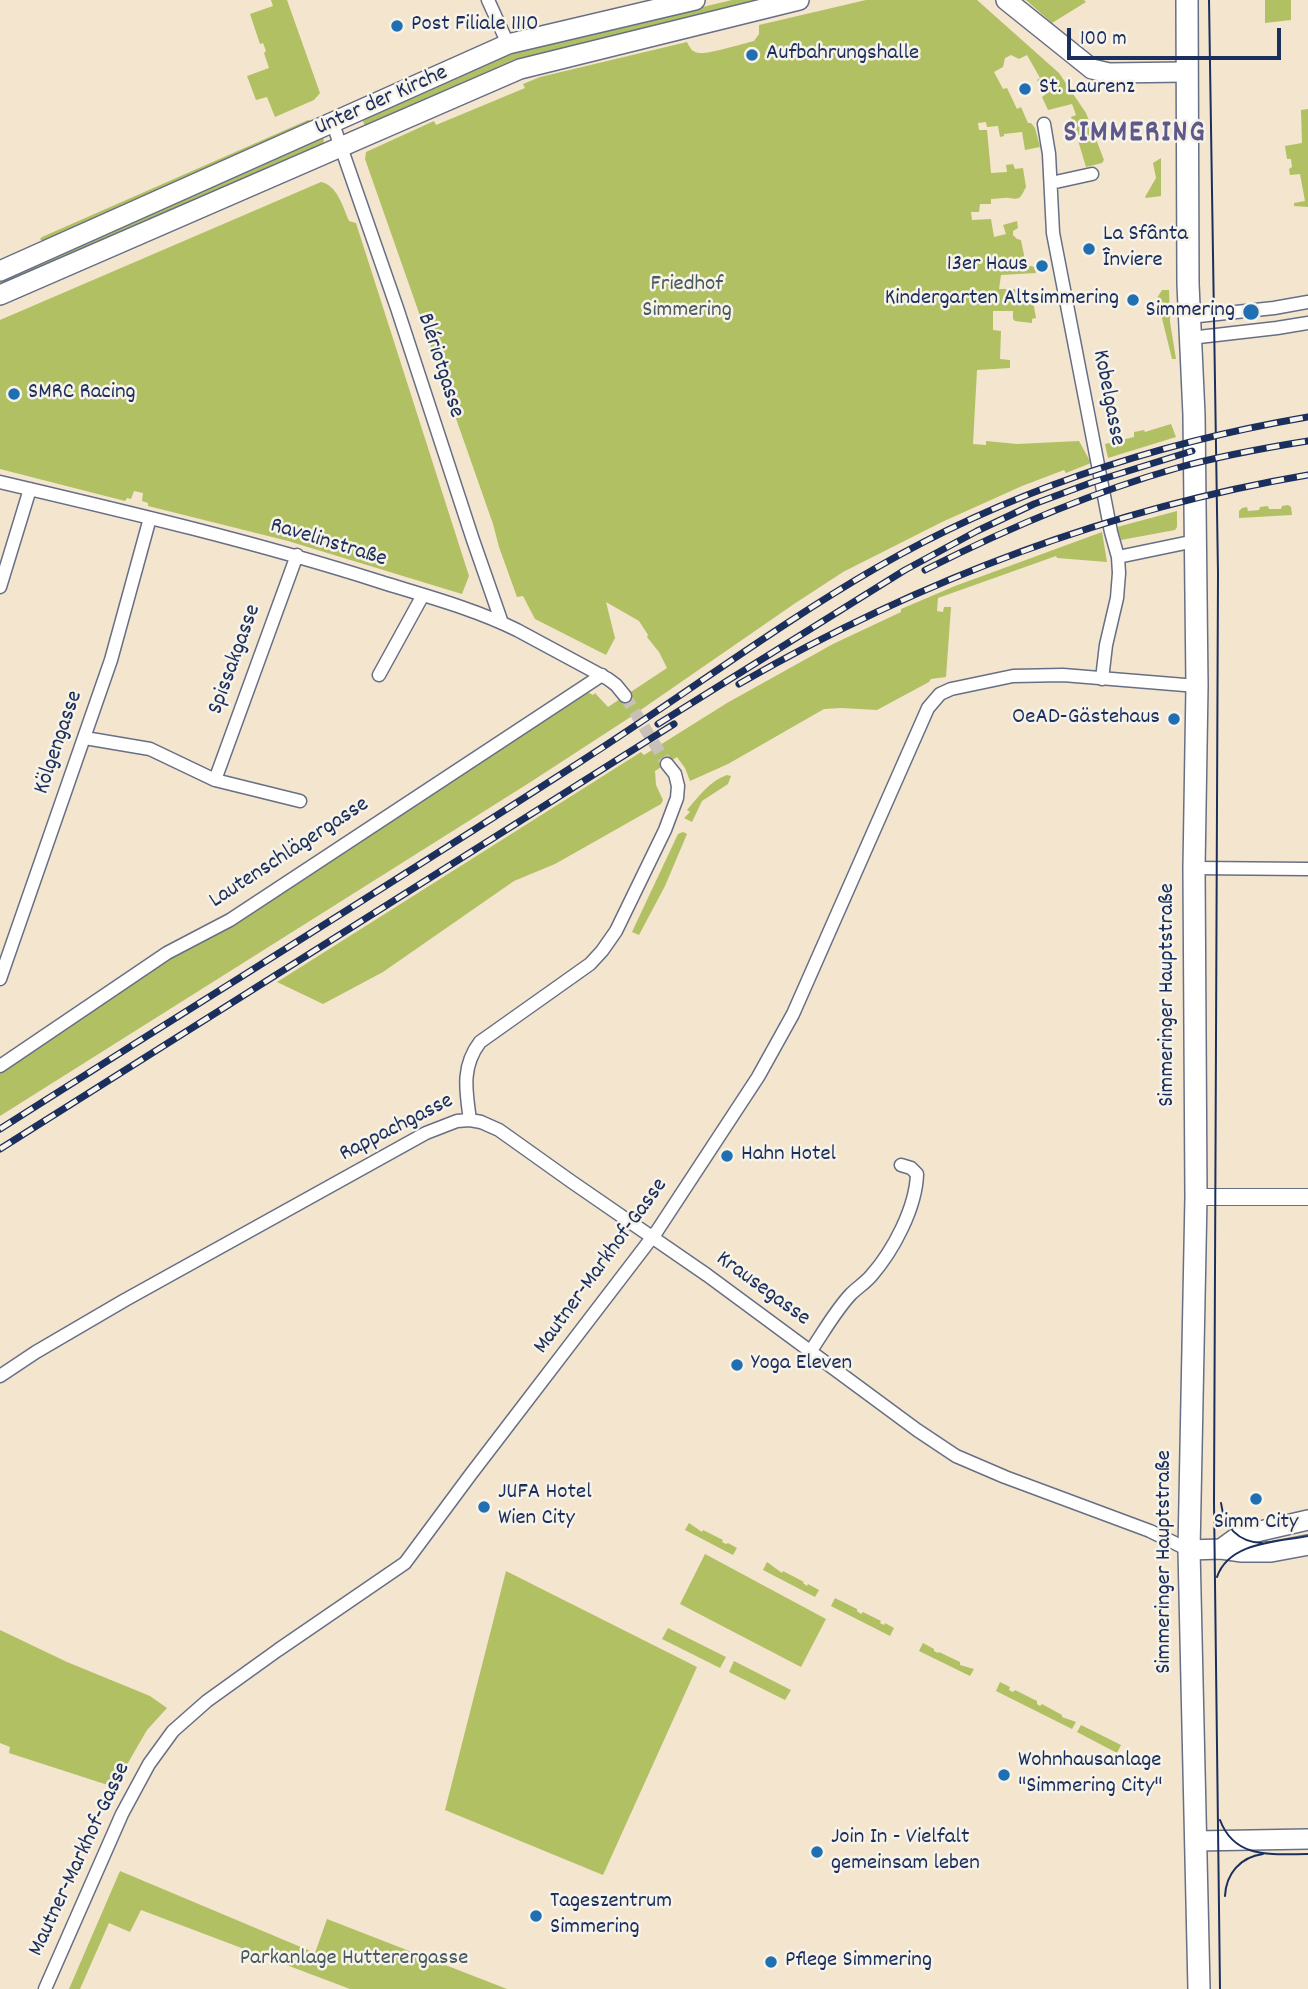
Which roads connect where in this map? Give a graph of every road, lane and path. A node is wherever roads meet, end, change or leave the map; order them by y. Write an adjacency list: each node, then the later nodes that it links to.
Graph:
1 (488, 0): 6 (street)
2 (695, 0): 6 (main road, Unter der Kirche)
3 (799, 0): 10 (main road, Unter der Kirche)
4 (1006, 0): 7 (main road)
5 (1187, 0): 7 (main road, Simmeringer Hauptstraße)
6 (508, 44): 8 (main road, Unter der Kirche)
7 (1186, 72): 17 (main road, Simmeringer Hauptstraße)
8 (333, 124): 10 (street, Blériotgasse); 13 (main road, Unter der Kirche)
9 (1044, 124): 12 (street, Kobelgasse)
10 (342, 146): 14 (main road, Unter der Kirche); 26 (street, Blériotgasse)
11 (1092, 173): 12 (street)
12 (1051, 183): 23 (street, Kobelgasse)
13 (0, 271)
14 (0, 295)
15 (1308, 302): 17 (street)
16 (1308, 323): 17 (street)
17 (1189, 327): 21 (main road, Simmeringer Hauptstraße)
18 (0, 482): 19 (street, Ravelinstraße)
19 (30, 489): 20 (street, Ravelinstraße); 24 (street)
20 (150, 518): 22 (street, Ravelinstraße); 32 (street, Kölgengasse)
21 (1195, 541): 23 (street); 30 (main road, Simmeringer Hauptstraße)
22 (297, 555): 25 (street, Ravelinstraße); 34 (street, Spissakgasse)
23 (1118, 557): 29 (street, Kobelgasse)
24 (0, 587)
25 (424, 595): 26 (street, Ravelinstraße); 27 (street)
26 (502, 623): 28 (street, Ravelinstraße)
27 (379, 675)
28 (601, 675): 31 (street, Ravelinstraße); 39 (street, Lautenschlägergasse)
29 (1102, 679): 30 (street, Mautner-Markhof-Gasse); 44 (street, Mautner-Markhof-Gasse)
30 (1197, 686): 36 (main road, Simmeringer Hauptstraße)
31 (625, 695)
32 (85, 738): 34 (street); 38 (street, Kölgengasse)
33 (667, 764): 40 (street, Rappachgasse)
34 (215, 780): 35 (street)
35 (300, 801)
36 (1194, 868): 37 (street); 42 (main road, Simmeringer Hauptstraße)
37 (1308, 869)
38 (0, 979)
39 (0, 1066)
40 (470, 1120): 44 (street, Krausegasse); 46 (street, Rappachgasse)
41 (901, 1165): 45 (street)
42 (1196, 1196): 43 (street); 50 (main road, Simmeringer Hauptstraße)
43 (1308, 1197)
44 (652, 1238): 45 (street, Krausegasse); 53 (street, Mautner-Markhof-Gasse)
45 (810, 1352): 50 (street, Krausegasse)
46 (0, 1376)
47 (1308, 1520): 49 (main road)
48 (1308, 1545): 49 (main road)
49 (1221, 1549): 50 (main road)
50 (1189, 1550): 52 (main road, Simmeringer Hauptstraße)
51 (1308, 1839): 52 (main road)
52 (1196, 1841): 54 (main road, Simmeringer Hauptstraße)
53 (45, 1989)
54 (1199, 1989)

